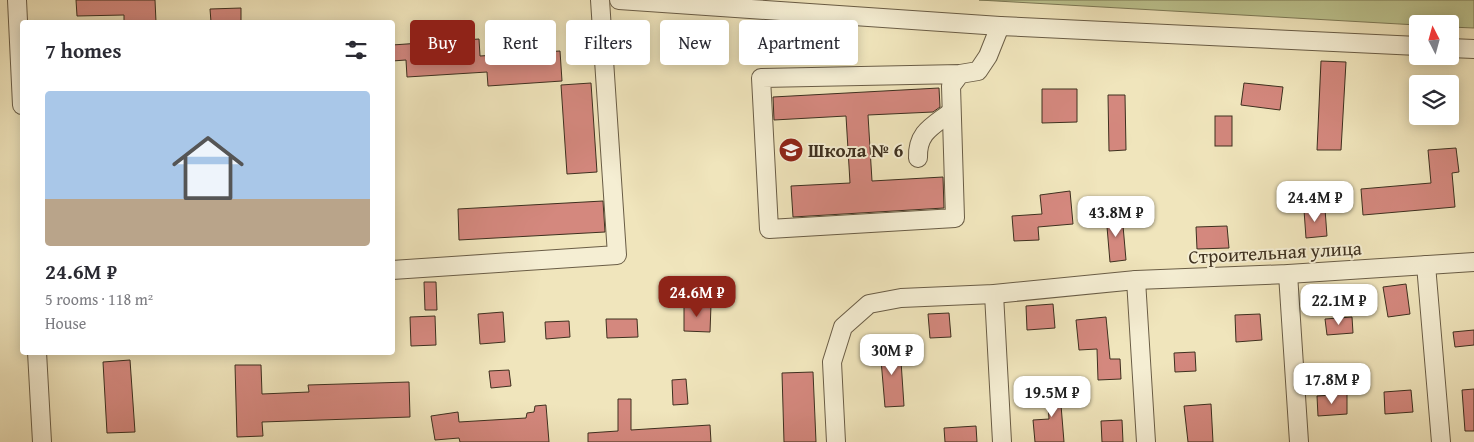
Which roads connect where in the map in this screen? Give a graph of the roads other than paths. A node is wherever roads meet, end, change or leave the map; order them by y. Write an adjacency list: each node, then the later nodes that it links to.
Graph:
1 (17, 0): 8 (street)
2 (600, 0): 14 (street)
3 (619, 0): 4 (street)
4 (1000, 26): 5 (street); 9 (street)
5 (1409, 46)
6 (1459, 48): 7 (street)
7 (1474, 49)
8 (20, 62)
9 (960, 74): 10 (street); 10 (street)
10 (952, 112): 11 (street)
11 (918, 158)
12 (1474, 262): 13 (street, Строительная улица)
13 (1426, 266): 15 (street, Строительная улица); 24 (street)
14 (395, 270)
15 (1288, 274): 16 (street, Строительная улица); 23 (street)
16 (1136, 280): 17 (street, Строительная улица); 22 (street)
17 (994, 294): 20 (street, Строительная улица); 21 (street)
18 (36, 355): 19 (street)
19 (42, 442)
20 (836, 442)
21 (1002, 442)
22 (1146, 442)
23 (1299, 442)
24 (1441, 442)

